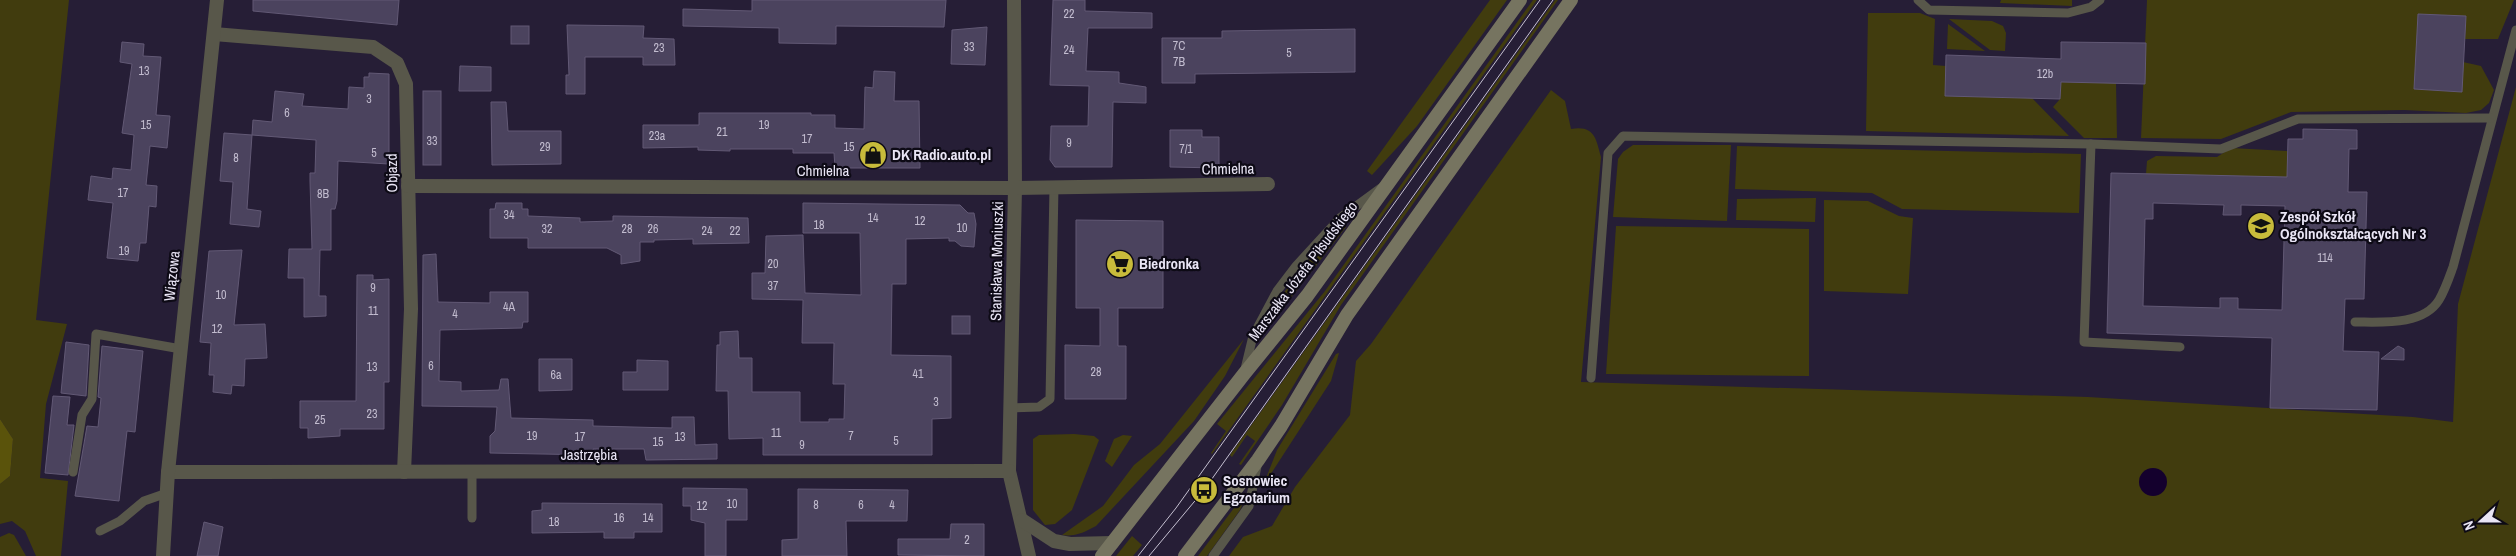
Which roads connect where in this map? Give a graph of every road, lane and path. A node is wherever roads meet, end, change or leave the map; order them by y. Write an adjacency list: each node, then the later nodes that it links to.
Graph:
1 (217, 0): 8 (street, Wiązowa)
2 (1014, 0): 14 (street, Stanisława Moniuszki)
3 (1520, 0): 11 (main road, Marszałka Józefa Piłsudskiego)
4 (1571, 0): 22 (main road)
5 (1918, 0): 6 (lane)
6 (2100, 0)
7 (2516, 30): 9 (lane)
8 (214, 34): 13 (street, Objazd); 18 (street, Wiązowa)
9 (2491, 118): 10 (lane); 16 (lane)
10 (2091, 144): 17 (lane); 20 (lane)
11 (1391, 180): 19 (main road, Marszałka Józefa Piłsudskiego); 19 (lane)
12 (1268, 184): 15 (street, Chmielna)
13 (408, 186): 14 (street, Chmielna); 26 (street, Objazd)
14 (1015, 188): 15 (street, Chmielna); 21 (street, Stanisława Moniuszki)
15 (1054, 188): 21 (lane)
16 (2355, 322)
17 (2180, 347)
18 (181, 349): 24 (lane); 25 (street, Wiązowa)
19 (1244, 374): 32 (main road, Marszałka Józefa Piłsudskiego)
20 (1591, 378)
21 (1011, 408): 23 (street, Stanisława Moniuszki)
22 (1258, 460): 37 (main road); 38 (lane)
23 (1009, 471): 27 (street, Jastrzębia); 30 (street, Stanisława Moniuszki)
24 (73, 472)
25 (168, 472): 26 (street, Jastrzębia); 28 (street, Wiązowa)
26 (404, 472): 27 (street, Jastrzębia)
27 (472, 472): 29 (lane)
28 (167, 493): 31 (lane); 33 (street, Wiązowa)
29 (472, 518)
30 (1022, 520): 32 (street); 34 (street, Stanisława Moniuszki)
31 (100, 531)
32 (1112, 543): 35 (lane); 36 (main road, Marszałka Józefa Piłsudskiego)
33 (163, 556)
34 (1030, 556)
35 (1098, 556)
36 (1102, 556)
37 (1185, 556)
38 (1214, 556)

